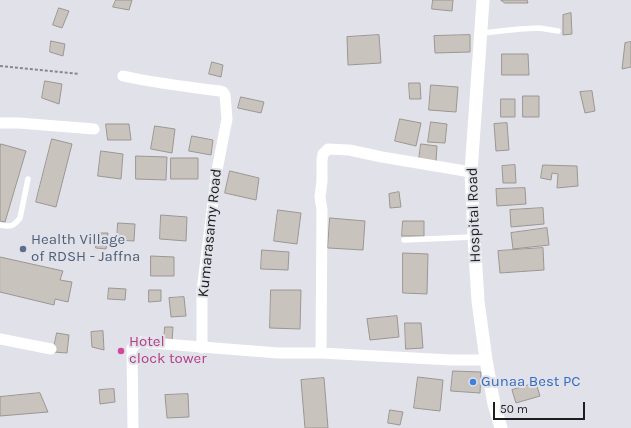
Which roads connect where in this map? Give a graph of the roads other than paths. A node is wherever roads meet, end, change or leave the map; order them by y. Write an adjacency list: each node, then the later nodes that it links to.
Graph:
1 (483, 0): 3 (street, Hospital Road)
2 (558, 31): 3 (lane)
3 (482, 34): 7 (street, Hospital Road)
4 (122, 76): 13 (street, Kumarasamy Road)
5 (0, 123): 6 (street)
6 (94, 129)
7 (471, 172): 10 (street, Hospital Road); 15 (street)
8 (28, 179): 9 (lane)
9 (0, 225)
10 (474, 237): 11 (lane); 16 (street, Hospital Road)
11 (404, 240)
12 (0, 339): 14 (street)
13 (202, 348): 15 (street); 17 (street)
14 (51, 349)
15 (321, 353): 16 (street)
16 (486, 360): 18 (street, Hospital Road)
17 (133, 428)
18 (501, 428)

